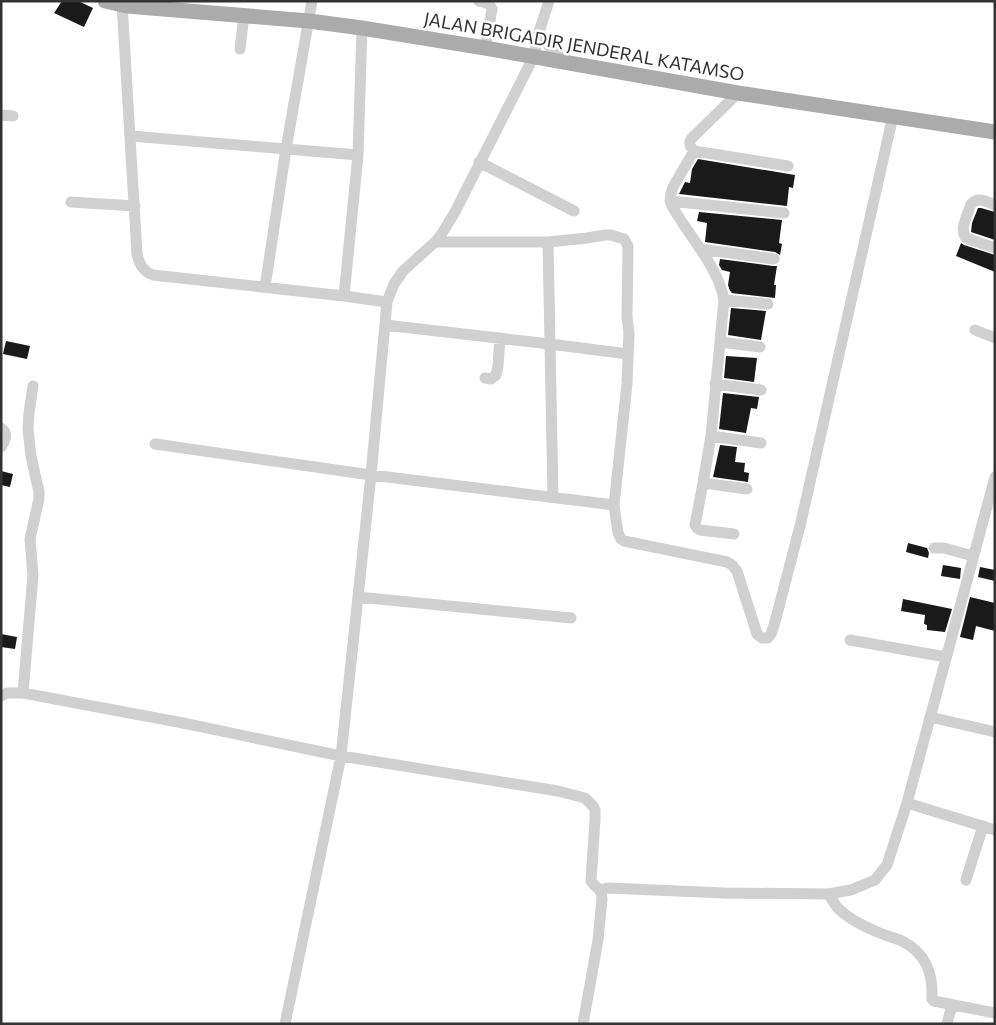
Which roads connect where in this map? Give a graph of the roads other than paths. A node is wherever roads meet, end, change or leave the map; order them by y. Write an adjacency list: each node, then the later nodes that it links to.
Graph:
1 (105, 1): 5 (main road, JALAN BRIGADIR JENDERAL KATAMSO)
2 (312, 1): 7 (street)
3 (479, 1): 10 (street)
4 (549, 1): 9 (street)
5 (126, 4): 6 (main road, JALAN BRIGADIR JENDERAL KATAMSO); 17 (street)
6 (244, 15): 7 (main road, JALAN BRIGADIR JENDERAL KATAMSO); 11 (street)
7 (309, 21): 8 (main road, JALAN BRIGADIR JENDERAL KATAMSO); 18 (street)
8 (362, 28): 10 (main road, JALAN BRIGADIR JENDERAL KATAMSO); 20 (street)
9 (539, 32): 12 (street); 13 (street)
10 (485, 48): 12 (main road, JALAN BRIGADIR JENDERAL KATAMSO)
11 (240, 49)
12 (534, 56): 13 (main road, JALAN BRIGADIR JENDERAL KATAMSO); 21 (street)
13 (567, 62): 14 (main road, JALAN BRIGADIR JENDERAL KATAMSO)
14 (738, 93): 15 (main road, JALAN BRIGADIR JENDERAL KATAMSO); 19 (street)
15 (893, 116): 16 (main road, JALAN BRIGADIR JENDERAL KATAMSO); 61 (street)
16 (995, 132)
17 (131, 136): 18 (street); 26 (street)
18 (286, 149): 20 (street); 34 (street)
19 (694, 150): 22 (street); 24 (street)
20 (358, 155): 35 (street)
21 (480, 162): 27 (street); 29 (street)
22 (788, 166)
23 (71, 202): 26 (street)
24 (670, 202): 28 (street); 32 (street)
25 (995, 205): 31 (street)
26 (135, 206): 34 (street)
27 (574, 211)
28 (784, 213)
29 (435, 242): 30 (street); 37 (street)
30 (548, 242): 44 (street); 46 (street)
31 (995, 248)
32 (700, 249): 33 (street); 36 (street)
33 (774, 259)
34 (265, 287): 35 (street)
35 (344, 296): 37 (street)
36 (724, 300): 38 (street); 43 (street)
37 (386, 302): 39 (street)
38 (768, 304)
39 (385, 325): 41 (street); 56 (street)
40 (975, 330): 42 (street)
41 (500, 338): 44 (street); 47 (street)
42 (995, 338)
43 (720, 342): 45 (street); 48 (street)
44 (550, 344): 46 (street); 60 (street)
45 (760, 347)
46 (628, 354): 61 (street)
47 (486, 378)
48 (715, 384): 50 (street); 52 (street)
49 (34, 386): 69 (street)
50 (761, 390)
51 (1, 428): 55 (street)
52 (711, 436): 53 (street); 58 (street)
53 (761, 443)
54 (155, 444): 56 (street)
55 (1, 448)
56 (371, 474): 60 (street); 65 (street)
57 (995, 477): 64 (street)
58 (703, 483): 59 (street); 62 (street)
59 (747, 489)
60 (553, 497): 61 (street)
61 (614, 505)
62 (734, 534)
63 (934, 548): 64 (street)
64 (973, 556): 68 (street)
65 (358, 597): 66 (street); 73 (street)
66 (571, 618)
67 (850, 640): 68 (street)
68 (946, 657): 71 (street)
69 (23, 693): 70 (street); 73 (street)
70 (1, 696)
71 (930, 717): 72 (street); 74 (street)
72 (995, 732)
73 (341, 756): 78 (street); 82 (street)
74 (907, 803): 75 (street); 79 (street)
75 (983, 826): 76 (street); 77 (street)
76 (995, 830)
77 (966, 880)
78 (597, 888): 79 (street); 83 (street)
79 (828, 894): 80 (street)
80 (952, 1005): 81 (street); 84 (street)
81 (995, 1012)
82 (285, 1024)
83 (582, 1024)
84 (947, 1024)

